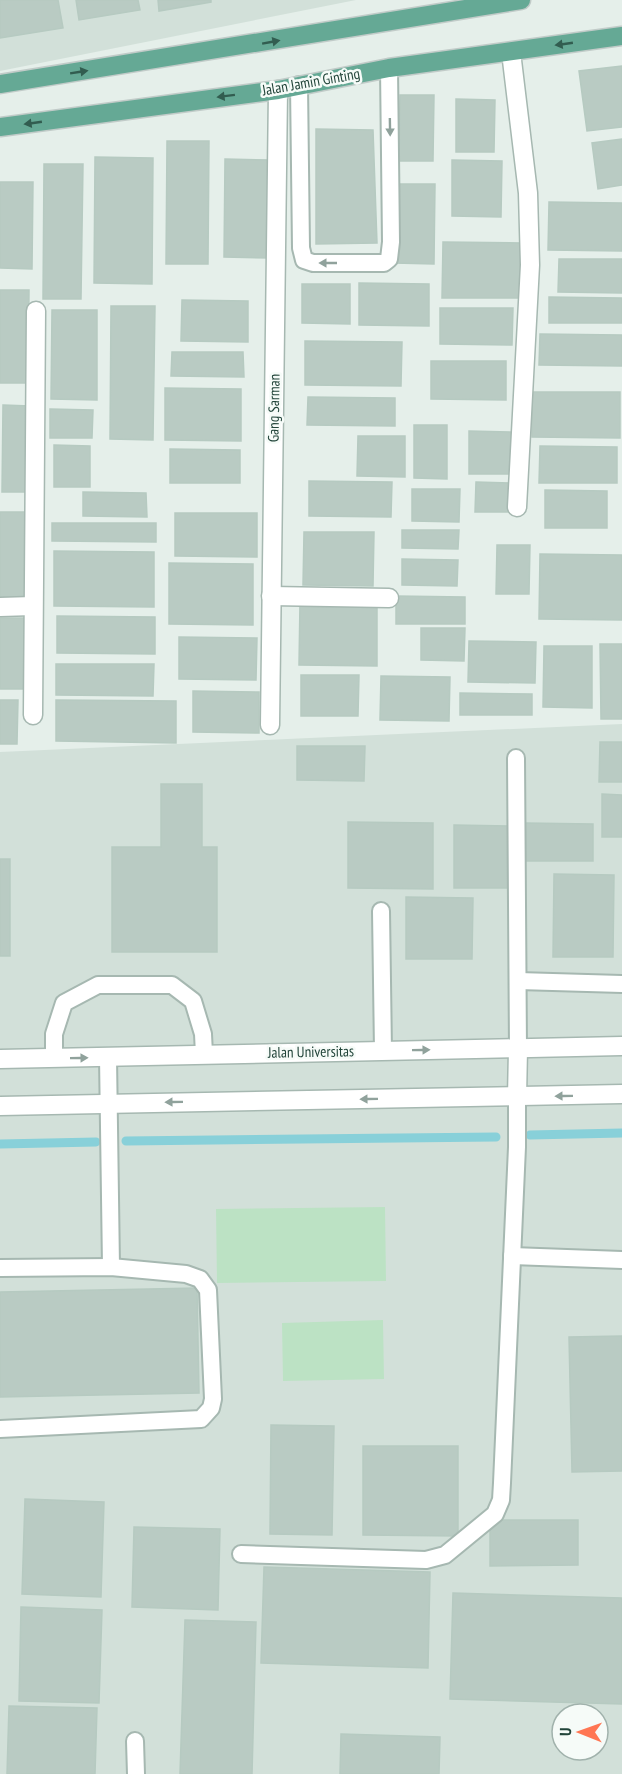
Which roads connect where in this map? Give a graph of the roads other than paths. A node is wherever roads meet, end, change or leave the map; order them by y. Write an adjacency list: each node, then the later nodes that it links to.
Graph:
1 (521, 0): 5 (main road, one-way to 1)
2 (622, 36): 3 (main road, Jalan Jamin Ginting, one-way to 3)
3 (511, 52): 4 (main road, Jalan Jamin Ginting); 10 (street)
4 (389, 68): 6 (main road, Jalan Jamin Ginting); 6 (lane, one-way to 6)
5 (0, 84)
6 (299, 85): 7 (main road, Jalan Jamin Ginting)
7 (278, 90): 8 (main road, Jalan Jamin Ginting, one-way to 8); 11 (street, Gang Sarman)
8 (0, 127)
9 (36, 311): 13 (street)
10 (517, 507)
11 (271, 596): 12 (street); 16 (street, Gang Sarman)
12 (390, 598)
13 (33, 606): 14 (street); 15 (street)
14 (0, 607)
15 (33, 715)
16 (270, 726)
17 (516, 758): 19 (lane)
18 (381, 911): 23 (lane)
19 (518, 981): 20 (lane); 22 (lane)
20 (622, 984)
21 (622, 1047): 22 (street, Jalan Universitas)
22 (518, 1049): 23 (street, Jalan Universitas, one-way to 22); 29 (street)
23 (383, 1051): 24 (street, Jalan Universitas)
24 (204, 1054): 25 (street, Jalan Universitas); 26 (lane)
25 (108, 1057): 26 (street, Jalan Universitas, one-way to 25); 30 (lane)
26 (54, 1058): 27 (street, Jalan Universitas)
27 (0, 1059)
28 (622, 1094): 29 (street, one-way to 29)
29 (517, 1097): 30 (street, one-way to 30); 32 (lane)
30 (107, 1104): 31 (street); 34 (lane)
31 (0, 1106)
32 (512, 1256): 33 (lane); 37 (lane)
33 (622, 1260)
34 (111, 1267): 35 (lane); 36 (lane)
35 (0, 1268)
36 (0, 1429)
37 (241, 1554)
38 (135, 1741): 39 (lane)
39 (136, 1774)

